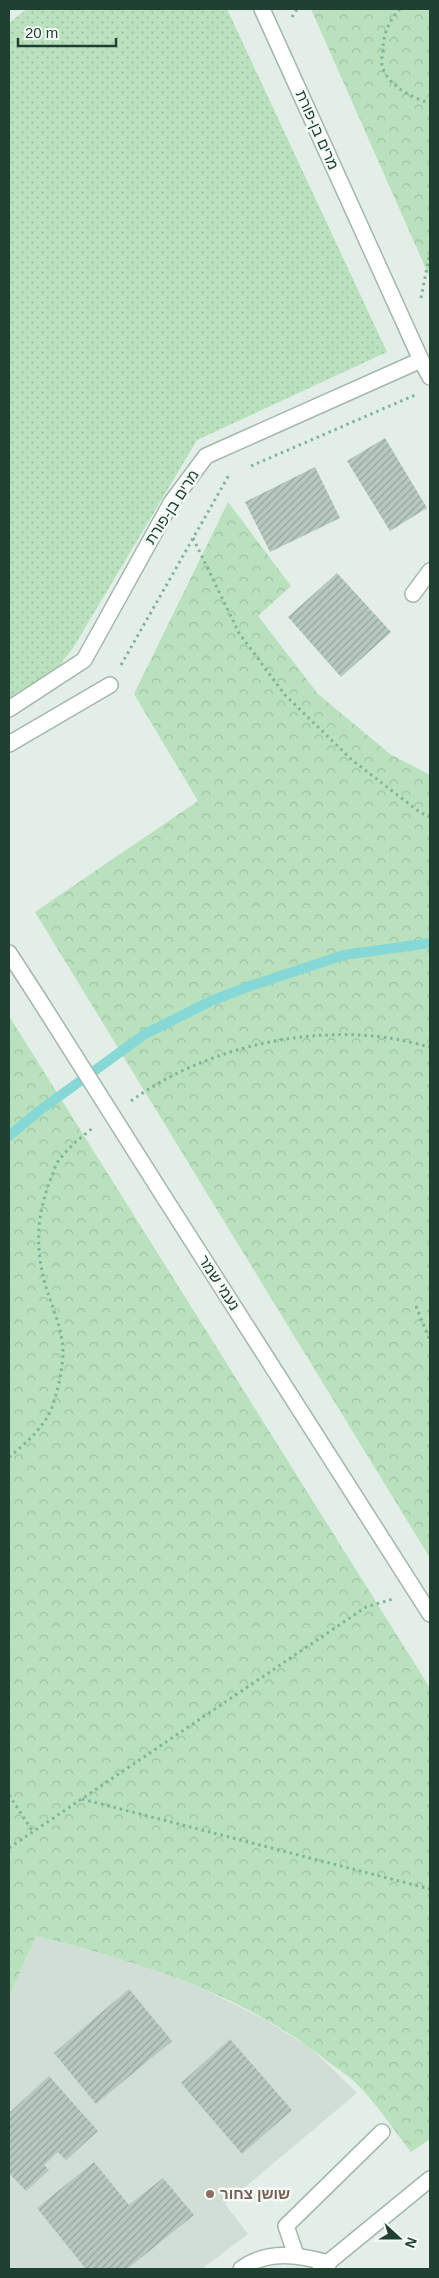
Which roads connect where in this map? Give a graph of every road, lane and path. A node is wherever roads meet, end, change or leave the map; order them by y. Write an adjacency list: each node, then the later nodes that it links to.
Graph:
1 (262, 9): 4 (street, מרים בן-פורת)
2 (400, 9): 3 (path)
3 (430, 103)
4 (420, 360): 5 (street, מרים בן-פורת); 13 (street, מרים בן-פורת)
5 (430, 377)
6 (421, 392): 7 (path)
7 (245, 468)
8 (236, 472): 9 (path)
9 (192, 538): 12 (path); 15 (path)
10 (430, 571): 11 (street)
11 (413, 594)
12 (110, 685): 14 (street)
13 (9, 708)
14 (9, 744)
15 (430, 818)
16 (9, 952): 19 (street, נעמי שמר, bridge)
17 (416, 1306): 18 (path)
18 (430, 1341)
19 (416, 1592): 20 (street, נעמי שמר); 22 (path)
20 (430, 1614)
21 (9, 1795): 23 (path)
22 (82, 1799): 23 (path); 25 (path)
23 (33, 1832): 24 (path)
24 (9, 1848)
25 (430, 1889)
26 (382, 2132): 28 (street)
27 (430, 2179): 29 (street)
28 (296, 2255): 29 (street); 30 (street)
29 (324, 2266)
30 (241, 2269)

